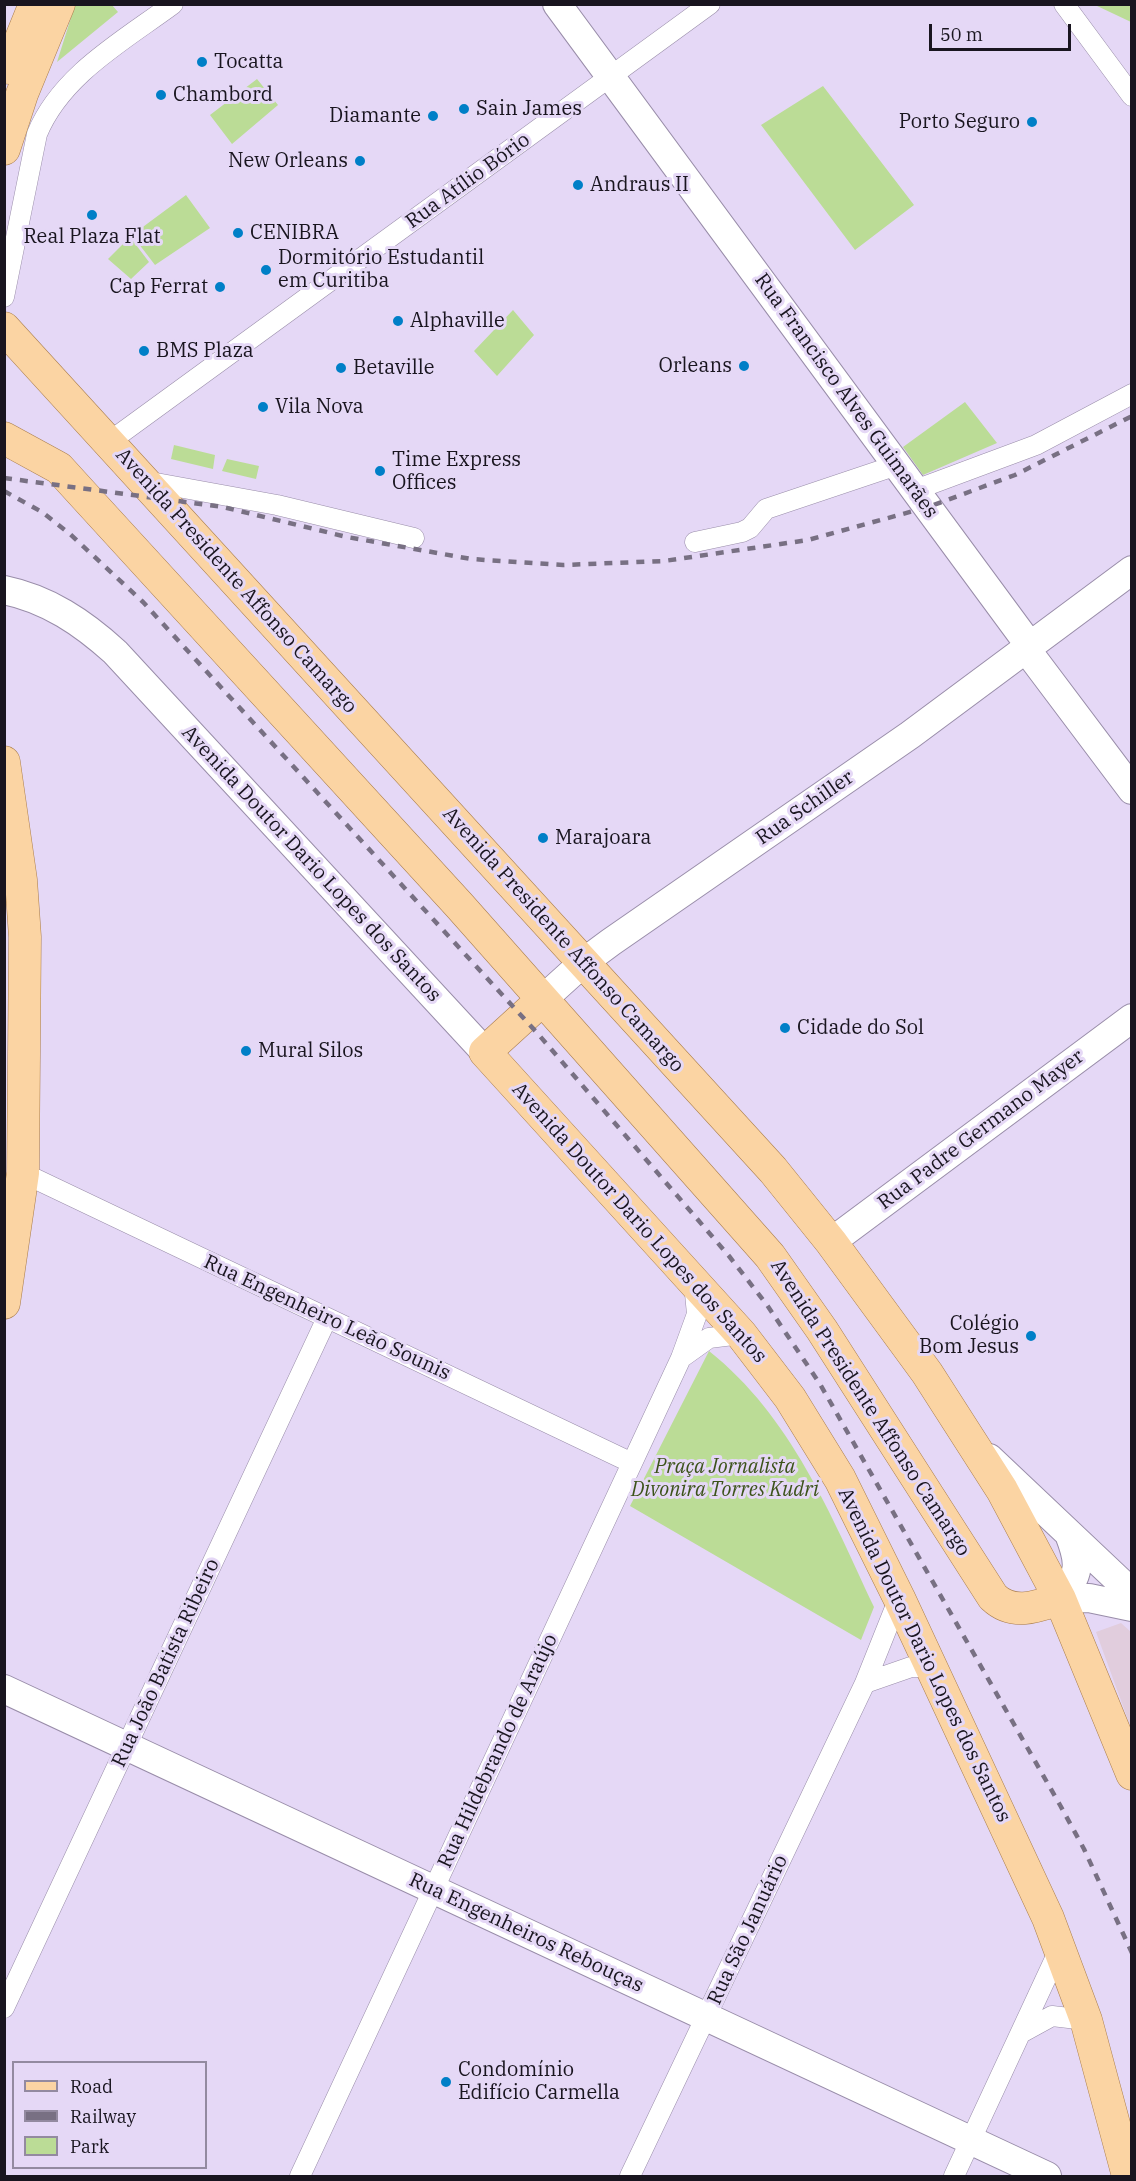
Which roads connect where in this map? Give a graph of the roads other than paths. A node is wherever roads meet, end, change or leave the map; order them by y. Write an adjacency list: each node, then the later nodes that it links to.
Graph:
1 (35, 4): 8 (main road)
2 (59, 4): 10 (main road)
3 (173, 4): 11 (street)
4 (557, 4): 7 (street, Rua Francisco Alves Guimarães)
5 (710, 4): 7 (street, Rua Atílio Bório)
6 (1064, 4): 9 (street)
7 (611, 77): 15 (street, Rua Atílio Bório); 16 (street, Rua Francisco Alves Guimarães)
8 (4, 80)
9 (1131, 96)
10 (4, 149)
11 (4, 297)
12 (4, 328): 15 (main road, Avenida Presidente Affonso Camargo)
13 (1131, 394): 18 (street)
14 (4, 438): 27 (main road, Avenida Presidente Affonso Camargo)
15 (109, 442): 17 (main road, Avenida Presidente Affonso Camargo)
16 (897, 465): 18 (street, Rua Francisco Alves Guimarães); 20 (street)
17 (145, 481): 19 (street); 26 (main road, Avenida Presidente Affonso Camargo)
18 (915, 490): 23 (street, Rua Francisco Alves Guimarães)
19 (414, 538)
20 (695, 542)
21 (1131, 570): 23 (street, Rua Schiller)
22 (4, 590): 29 (street, Avenida Doutor Dario Lopes dos Santos)
23 (1030, 646): 25 (street, Rua Francisco Alves Guimarães); 26 (street, Rua Schiller)
24 (4, 762): 30 (main road)
25 (1131, 790)
26 (584, 962): 27 (street, Rua Schiller); 31 (main road, Avenida Presidente Affonso Camargo)
27 (542, 1000): 29 (main road, Rua Schiller); 42 (main road, Avenida Presidente Affonso Camargo)
28 (1131, 1018): 31 (street, Rua Padre Germano Mayer)
29 (485, 1052): 32 (main road, Avenida Doutor Dario Lopes dos Santos)
30 (23, 1173): 33 (main road); 34 (street, Rua Engenheiro Leão Sounis)
31 (831, 1242): 37 (main road, Avenida Presidente Affonso Camargo)
32 (694, 1279): 35 (main road, Avenida Doutor Dario Lopes dos Santos); 36 (street, Rua Hildebrando de Araújo)
33 (4, 1303)
34 (327, 1318): 38 (street, Rua Engenheiro Leão Sounis); 47 (street, Rua João Batista Ribeiro)
35 (741, 1334): 36 (street, Rua Hildebrando de Araújo); 41 (main road, Avenida Doutor Dario Lopes dos Santos)
36 (681, 1358): 38 (street, Rua Hildebrando de Araújo)
37 (975, 1445): 39 (street); 42 (main road, Avenida Presidente Affonso Camargo)
38 (632, 1463): 49 (street, Rua Hildebrando de Araújo)
39 (1069, 1534): 40 (street); 42 (street)
40 (1131, 1593)
41 (898, 1598): 44 (main road, Avenida Doutor Dario Lopes dos Santos); 45 (street, Rua São Januário)
42 (1060, 1599): 43 (street); 48 (main road, Avenida Presidente Affonso Camargo)
43 (1131, 1607)
44 (931, 1667): 45 (street); 50 (main road, Avenida Doutor Dario Lopes dos Santos)
45 (865, 1683): 52 (street, Rua São Januário)
46 (4, 1689): 47 (street, Rua Engenheiros Rebouças)
47 (127, 1747): 49 (street, Rua Engenheiros Rebouças); 51 (street, Rua João Batista Ribeiro)
48 (1131, 1774)
49 (434, 1890): 52 (street, Rua Engenheiros Rebouças); 56 (street, Rua Hildebrando de Araújo)
50 (1060, 1948): 53 (main road, Avenida Doutor Dario Lopes dos Santos); 54 (street)
51 (4, 2008)
52 (706, 2017): 55 (street, Rua Engenheiros Rebouças); 57 (street, Rua São Januário)
53 (1086, 2020): 54 (street); 60 (main road, Avenida Doutor Dario Lopes dos Santos)
54 (1021, 2033): 55 (street)
55 (970, 2141): 58 (street); 59 (street, Rua Engenheiros Rebouças)
56 (300, 2176)
57 (630, 2176)
58 (954, 2176)
59 (1047, 2176)
60 (1128, 2176)

